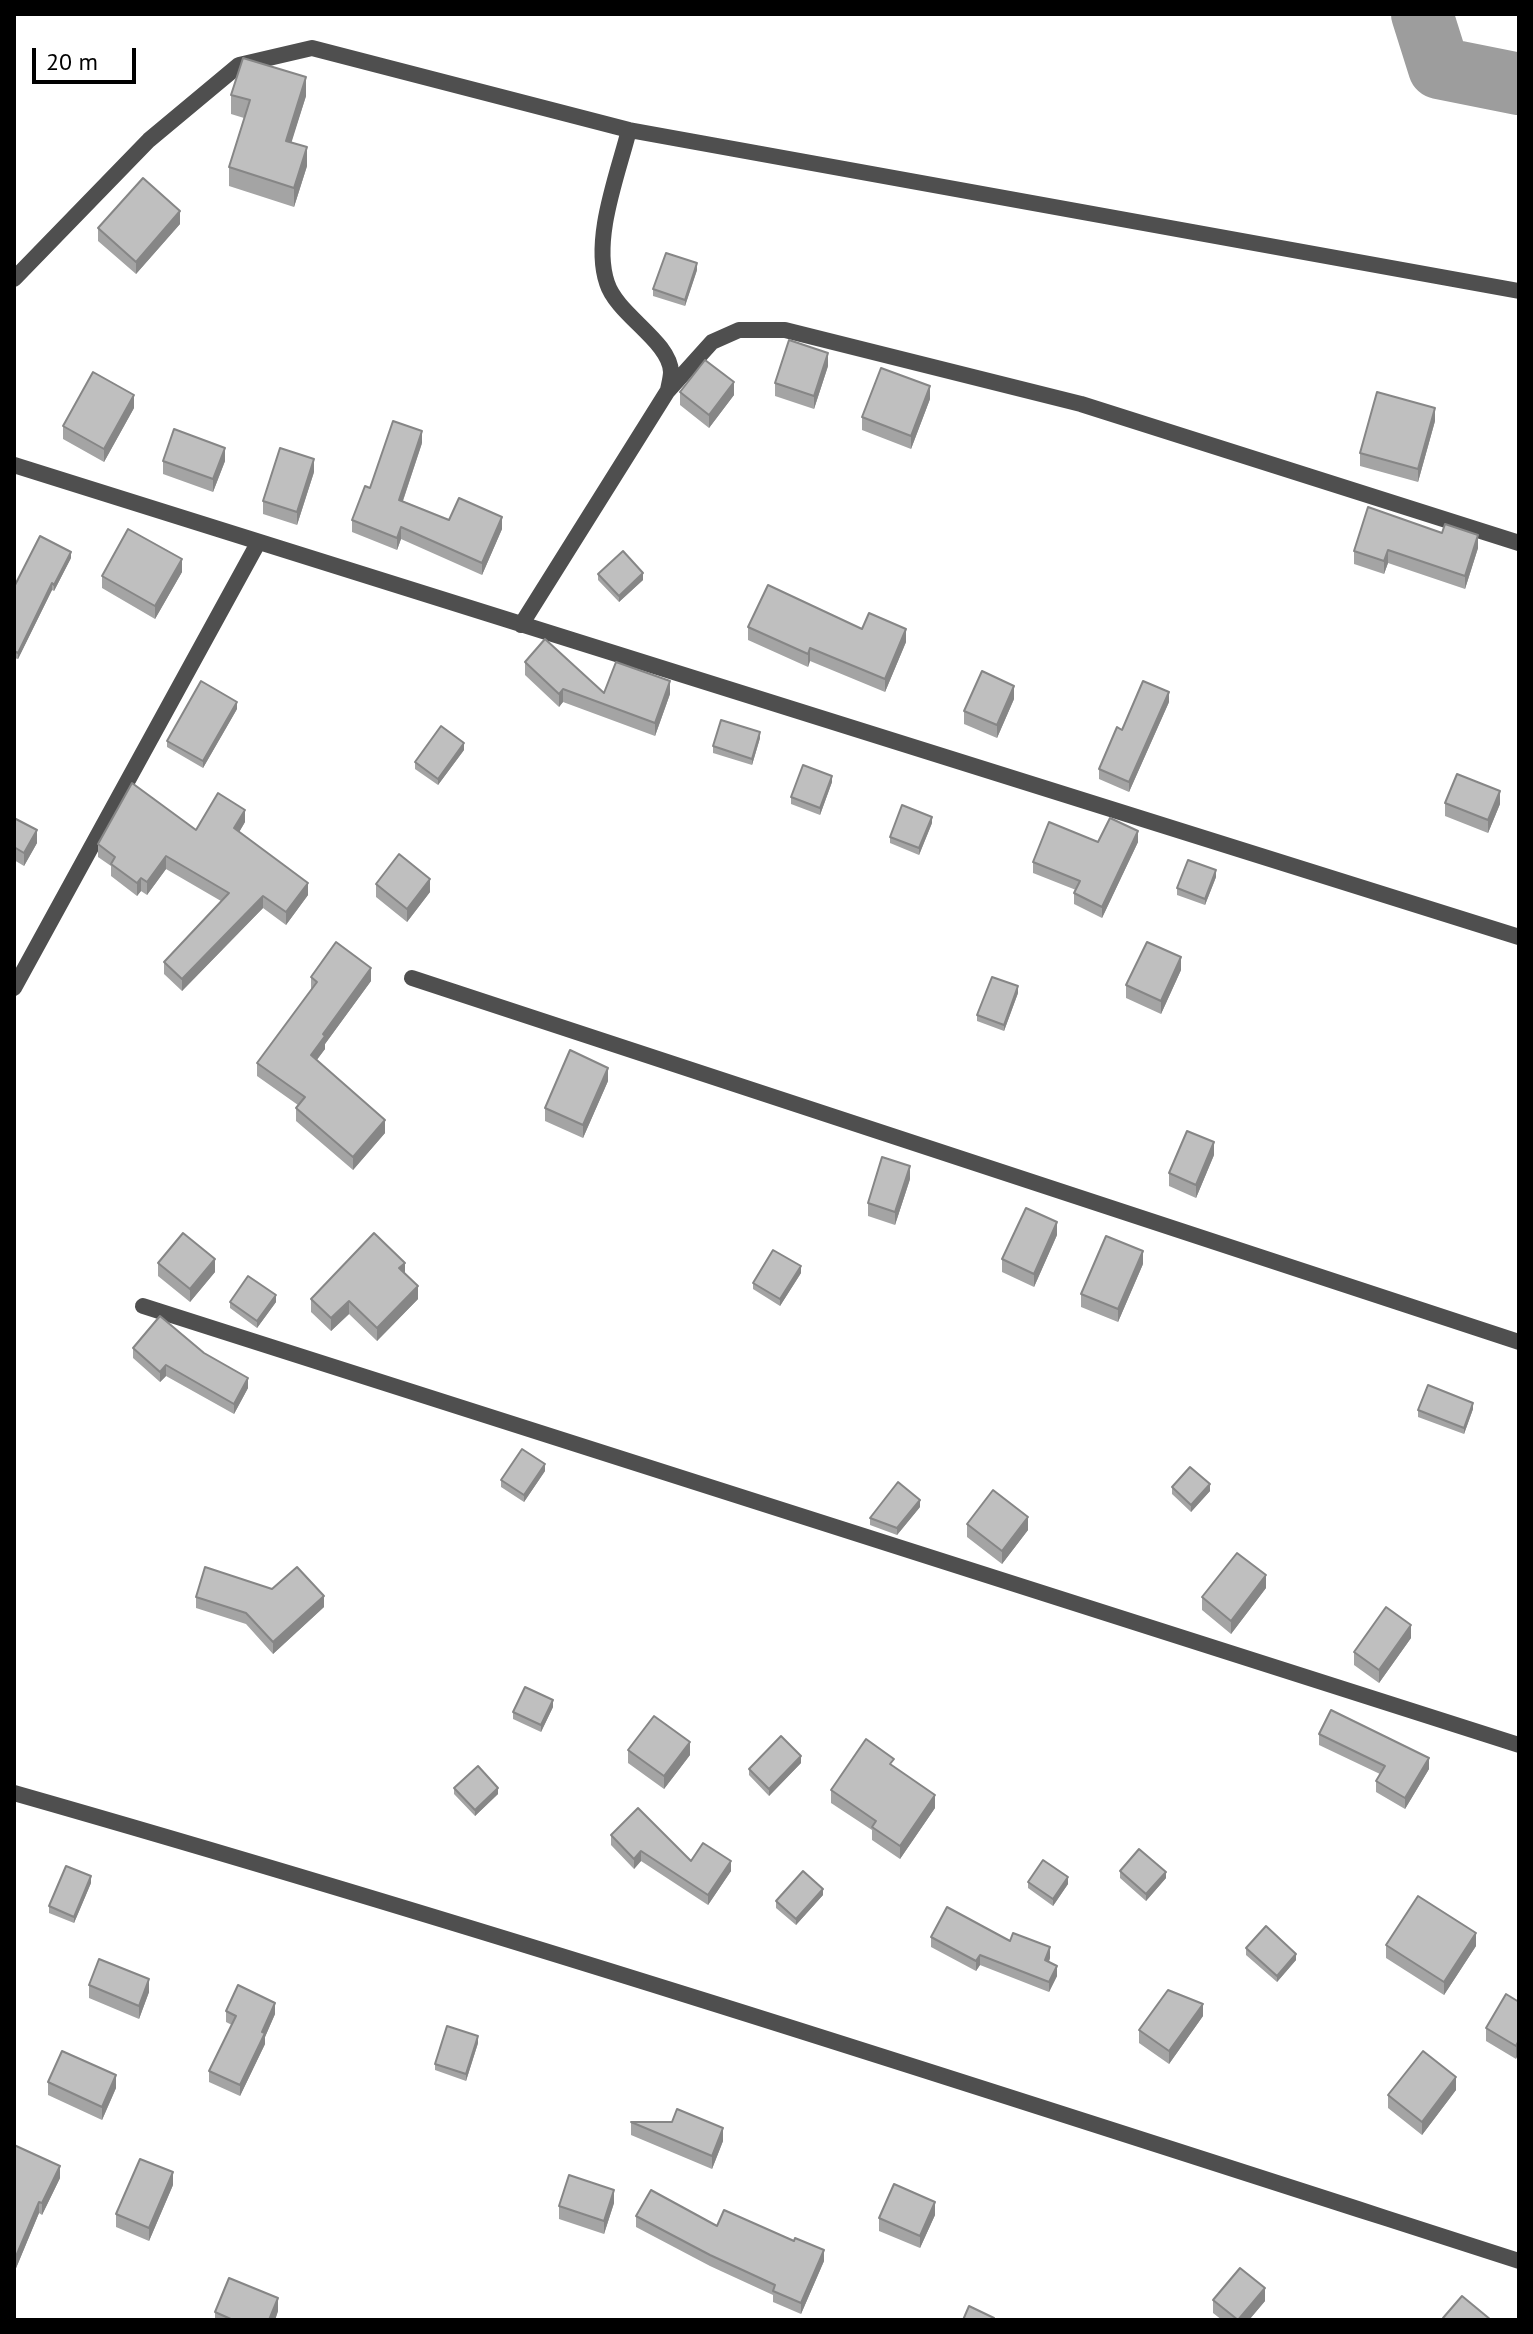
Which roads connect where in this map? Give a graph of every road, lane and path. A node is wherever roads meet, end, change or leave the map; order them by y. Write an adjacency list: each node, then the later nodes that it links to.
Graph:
1 (629, 130): 2 (street); 3 (street); 4 (street)
2 (17, 279)
3 (1519, 291)
4 (667, 392): 7 (street); 8 (street)
5 (14, 465): 6 (street)
6 (258, 543): 8 (street); 11 (street)
7 (1519, 543)
8 (521, 625): 9 (street)
9 (1519, 937)
10 (412, 978): 13 (street)
11 (14, 988)
12 (143, 1306): 14 (street)
13 (1519, 1342)
14 (1519, 1745)
15 (14, 1793): 16 (street)
16 (1519, 2261)

